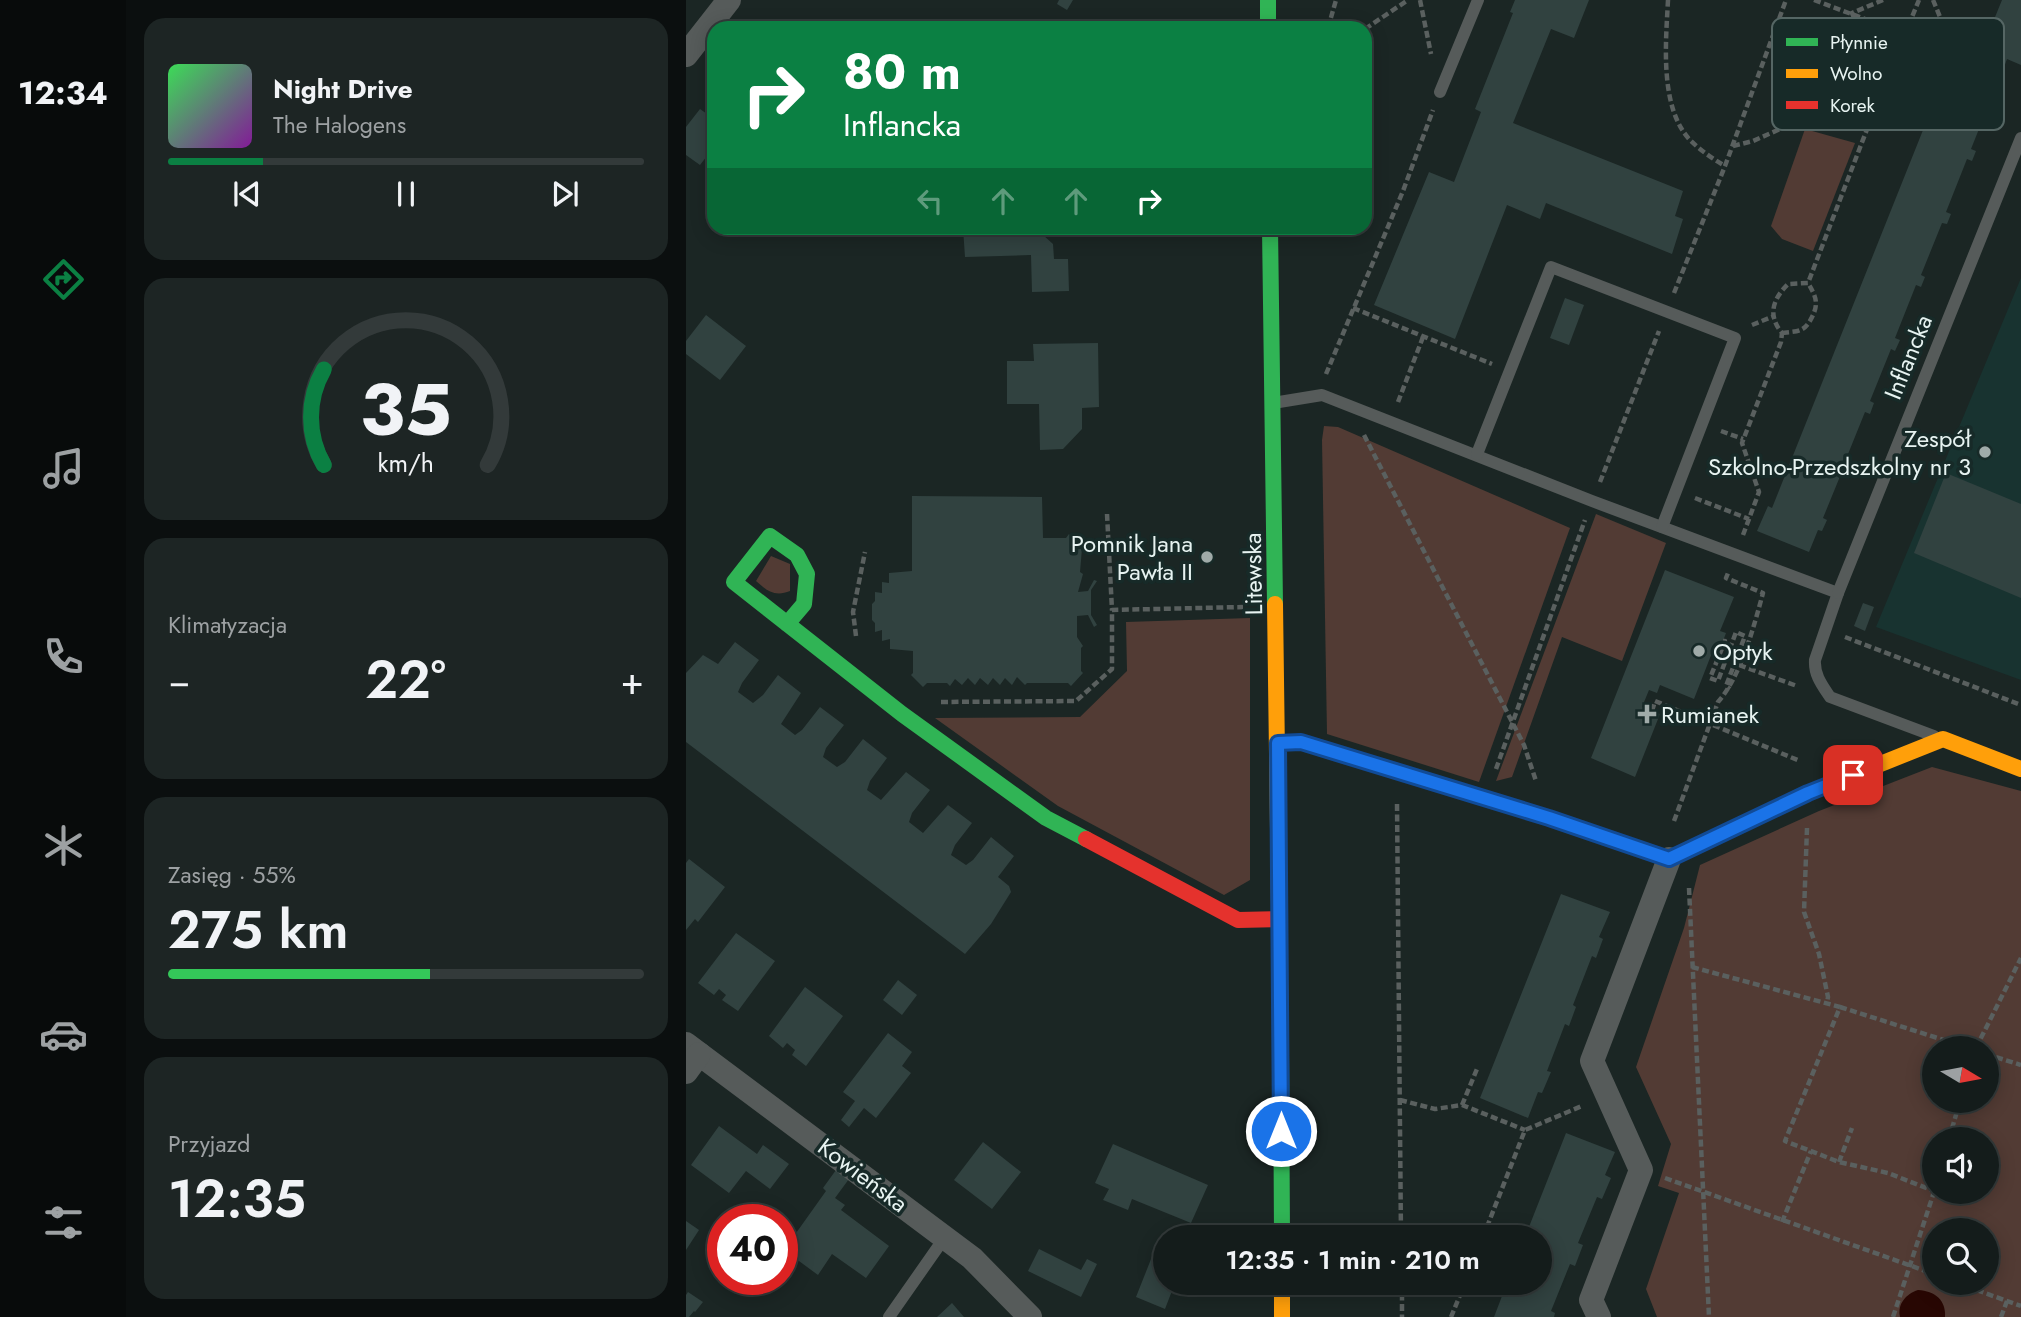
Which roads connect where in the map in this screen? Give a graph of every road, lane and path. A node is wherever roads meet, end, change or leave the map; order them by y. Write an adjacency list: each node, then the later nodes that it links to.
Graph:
1 (729, 0): 19 (street)
2 (1268, 0): 20 (street)
3 (1336, 0): 21 (path)
4 (1408, 0): 22 (path)
5 (1420, 0): 26 (path)
6 (1478, 0): 26 (lane)
7 (1668, 0): 31 (path)
8 (1786, 0): 14 (path)
9 (1814, 0): 13 (path)
10 (1883, 0): 13 (path)
11 (1919, 0): 17 (path)
12 (1933, 0): 18 (path)
13 (1852, 13): 15 (path); 16 (path)
14 (1779, 18)
15 (1854, 18)
16 (1865, 18)
17 (1912, 18)
18 (1940, 18)
19 (713, 21)
20 (1269, 21)
21 (1330, 21)
22 (1372, 24)
23 (707, 28): 25 (street)
24 (1772, 38): 30 (path)
25 (686, 55)
26 (1440, 92): 34 (path)
27 (1779, 130): 30 (path)
28 (1867, 130): 33 (path)
29 (2021, 138): 51 (lane, Inflancka)
30 (1732, 146): 31 (path)
31 (1725, 166): 35 (path)
32 (1270, 235): 40 (street, Litewska)
33 (1808, 283): 36 (path); 36 (path)
34 (1353, 308): 37 (path); 39 (path)
35 (1667, 312): 38 (lane); 44 (lane); 45 (path)
36 (1782, 333): 47 (path)
37 (1423, 337): 38 (path); 41 (path)
38 (1510, 371): 43 (lane)
39 (1322, 395): 40 (lane); 41 (lane)
40 (1273, 403): 67 (street, Litewska)
41 (1390, 420): 43 (lane)
42 (1373, 433): 65 (path)
43 (1477, 454): 45 (lane)
44 (1676, 491): 47 (path); 48 (lane)
45 (1592, 501): 48 (lane); 65 (path)
46 (1107, 514): 53 (path)
47 (1749, 519): 50 (path)
48 (1662, 527): 50 (lane)
49 (864, 552): 57 (path)
50 (1735, 554): 51 (lane); 58 (path)
51 (1838, 593): 55 (lane, Inflancka)
52 (1254, 606): 53 (path)
53 (1112, 610): 61 (path)
54 (787, 624): 54 (street); 74 (street)
55 (1824, 630): 60 (lane, Inflancka); 62 (path)
56 (1723, 641): 59 (path)
57 (865, 644)
58 (1739, 665): 59 (path); 60 (path)
59 (1730, 689): 64 (path)
60 (1830, 697): 66 (lane)
61 (931, 702)
62 (2021, 705)
63 (1651, 711): 64 (path)
64 (1710, 723): 70 (path); 73 (path)
65 (1512, 724): 71 (path); 72 (path)
66 (1942, 739): 68 (street); 70 (street)
67 (1278, 743): 69 (street); 74 (street, Litewska)
68 (2021, 769)
69 (1397, 771): 71 (street); 86 (path)
70 (1808, 793): 73 (street); 77 (path)
71 (1486, 799): 72 (street)
72 (1549, 818): 73 (street)
73 (1674, 856): 76 (path); 85 (street)
74 (1280, 919): 97 (street, Litewska)
75 (2021, 958): 80 (path)
76 (1692, 967): 77 (path); 94 (path)
77 (1827, 1003): 78 (path)
78 (1840, 1007): 79 (path); 90 (path)
79 (1931, 1036)
80 (1982, 1036)
81 (690, 1057): 100 (street, Kowieńska)
82 (1999, 1058): 83 (path)
83 (2021, 1065)
84 (1477, 1069): 87 (path)
85 (1607, 1095): 89 (path); 92 (street)
86 (1400, 1100): 87 (path); 98 (path)
87 (1462, 1105): 89 (path)
88 (1852, 1128): 91 (path)
89 (1525, 1130): 99 (path)
90 (1811, 1151): 91 (path); 96 (path)
91 (1839, 1162): 93 (path)
92 (1641, 1170): 94 (path); 114 (street)
93 (1922, 1186)
94 (1704, 1192): 96 (path); 115 (path)
95 (1930, 1204): 101 (path)
96 (1782, 1222): 101 (path)
97 (1282, 1225)
98 (1401, 1225)
99 (1488, 1225)
100 (945, 1237): 109 (lane); 110 (street, Kowieńska)
101 (1911, 1266): 102 (path); 116 (path)
102 (1922, 1270)
103 (1282, 1295): 111 (street)
104 (1402, 1295): 112 (path)
105 (1460, 1295): 113 (path)
106 (1990, 1295): 107 (path)
107 (2007, 1301): 108 (path); 117 (path)
108 (2021, 1306)
109 (889, 1317)
110 (1030, 1317)
111 (1282, 1317)
112 (1402, 1317)
113 (1451, 1317)
114 (1599, 1317)
115 (1709, 1317)
116 (1893, 1317)
117 (2001, 1317)

